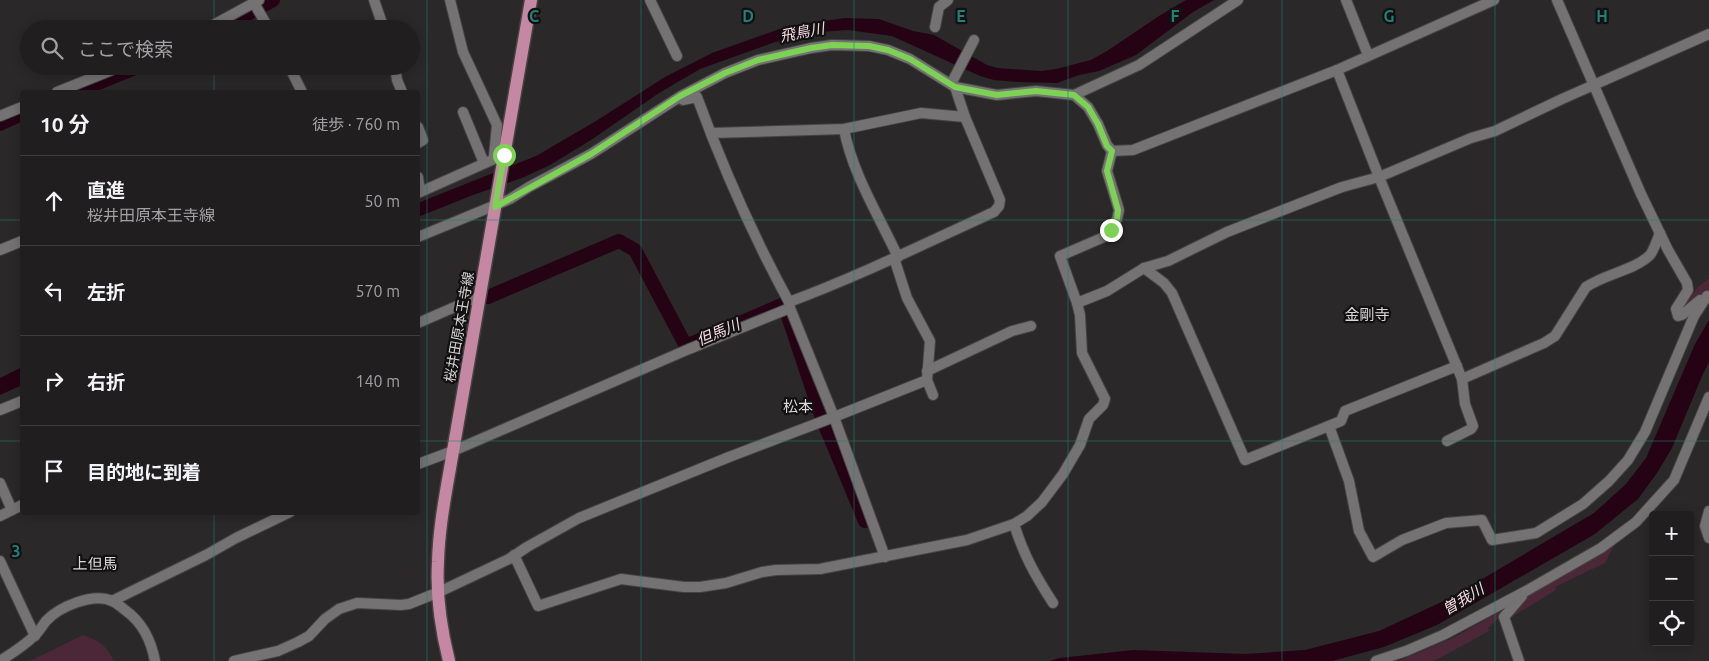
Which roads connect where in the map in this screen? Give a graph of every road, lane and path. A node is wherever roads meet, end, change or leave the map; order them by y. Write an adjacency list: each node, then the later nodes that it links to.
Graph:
1 (374, 0): 13 (street)
2 (450, 0): 37 (street)
3 (531, 0): 37 (main road, 桜井田原本王寺線)
4 (650, 0): 18 (street)
5 (948, 0): 14 (street)
6 (1238, 0): 28 (street)
7 (1346, 0): 17 (street)
8 (1494, 0): 17 (street)
9 (1557, 0): 24 (street)
10 (257, 1): 11 (street); 12 (street)
11 (222, 20)
12 (265, 20)
13 (381, 20)
14 (935, 27)
15 (1709, 34): 24 (street)
16 (973, 42): 23 (street)
17 (1368, 55): 19 (street)
18 (676, 56)
19 (1337, 70): 36 (street); 39 (street)
20 (100, 75): 25 (street)
21 (294, 75): 26 (street)
22 (397, 75): 27 (street)
23 (953, 85): 28 (street); 29 (street); 33 (street)
24 (1594, 85): 39 (street); 42 (street)
25 (62, 90)
26 (301, 90)
27 (401, 90)
28 (1074, 95): 36 (street)
29 (680, 96): 35 (street); 41 (street)
30 (20, 108): 32 (street)
31 (463, 112): 38 (street)
32 (0, 116)
33 (965, 117): 34 (street); 46 (street)
34 (844, 129): 35 (street); 46 (street)
35 (710, 133): 51 (street)
36 (1112, 151): 50 (street)
37 (501, 156): 38 (street); 41 (main road, 桜井田原本王寺線)
38 (484, 163): 40 (street)
39 (1379, 177): 47 (street); 54 (street)
40 (420, 192)
41 (495, 207): 43 (street); 49 (main road, 桜井田原本王寺線)
42 (1660, 233): 48 (street); 56 (street)
43 (420, 237)
44 (20, 242): 45 (street)
45 (0, 250)
46 (896, 258): 51 (street); 55 (street)
47 (1144, 268): 50 (street); 62 (street)
48 (1708, 295): 62 (street)
49 (480, 296): 52 (street); 64 (main road, 桜井田原本王寺線)
50 (1077, 303): 72 (street)
51 (790, 305): 61 (street); 64 (street)
52 (420, 322)
53 (1030, 326): 55 (street)
54 (1456, 366): 56 (street); 62 (street)
55 (927, 375): 57 (street); 61 (street)
56 (1462, 379): 63 (street)
57 (933, 395)
58 (1708, 400): 77 (street)
59 (20, 402): 60 (street)
60 (0, 410)
61 (834, 417): 74 (street); 75 (street)
62 (1329, 426)
63 (1447, 441)
64 (453, 451): 65 (street); 78 (main road, 桜井田原本王寺線)
65 (420, 463)
66 (0, 483): 68 (street)
67 (20, 506): 68 (street)
68 (12, 510): 71 (street)
69 (1709, 511): 73 (street)
70 (284, 515): 79 (street)
71 (0, 516)
72 (1014, 524): 75 (street); 80 (street)
73 (1709, 538)
74 (514, 555): 75 (street); 78 (street)
75 (885, 557)
76 (0, 561): 81 (street)
77 (1526, 591): 86 (street); 87 (street)
78 (439, 592): 84 (street); 85 (main road, 桜井田原本王寺線)
79 (112, 601): 81 (street); 83 (street)
80 (1053, 603)
81 (35, 636): 82 (street)
82 (3, 660)
83 (155, 661)
84 (234, 661)
85 (449, 661)
86 (1376, 661)
87 (1519, 661)

